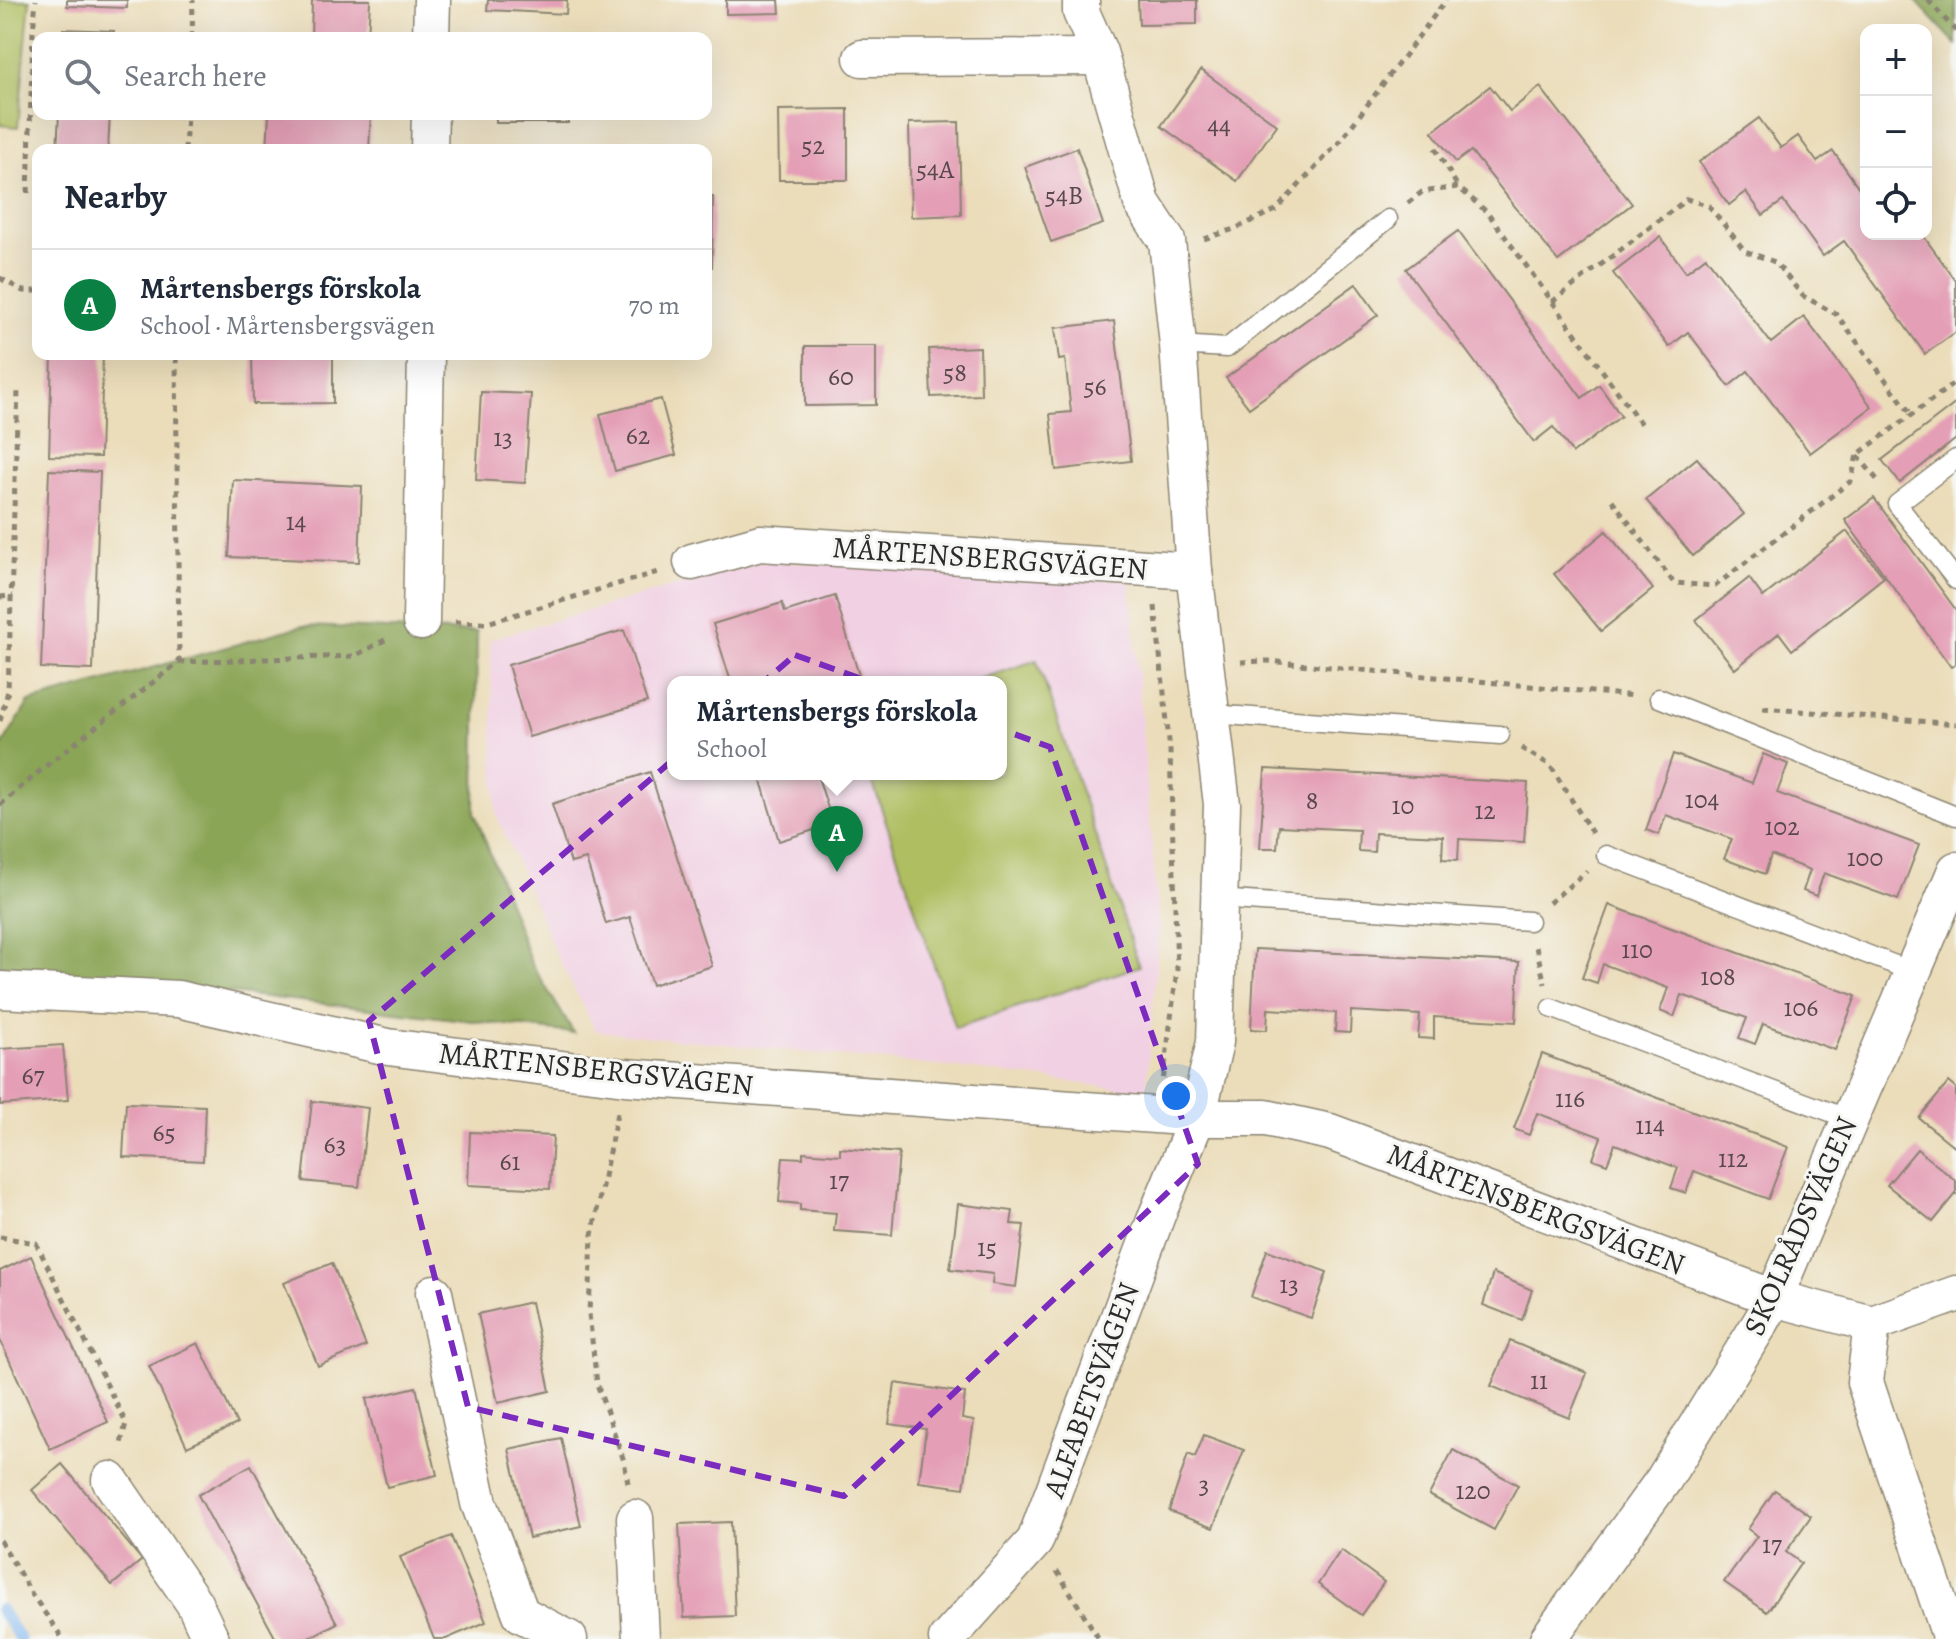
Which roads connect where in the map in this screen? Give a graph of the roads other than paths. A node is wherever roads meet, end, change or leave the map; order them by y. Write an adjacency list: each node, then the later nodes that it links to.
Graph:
1 (432, 0): 3 (street)
2 (1081, 0): 4 (street, MÅRTENSBERGSVÄGEN)
3 (431, 32)
4 (1100, 57): 5 (street); 9 (street, MÅRTENSBERGSVÄGEN)
5 (862, 58)
6 (430, 120): 7 (street)
7 (429, 144)
8 (1388, 219): 9 (lane)
9 (1178, 345): 13 (street, MÅRTENSBERGSVÄGEN)
10 (426, 360): 15 (street)
11 (1956, 459): 14 (lane)
12 (692, 562): 13 (street, MÅRTENSBERGSVÄGEN)
13 (1194, 571): 17 (street, MÅRTENSBERGSVÄGEN)
14 (1956, 580)
15 (421, 622)
16 (1659, 698): 19 (lane)
17 (1211, 714): 18 (lane); 22 (street, MÅRTENSBERGSVÄGEN)
18 (1500, 735)
19 (1956, 816)
20 (1606, 855): 24 (lane)
21 (1956, 870): 24 (street, SKOLRÅDSVÄGEN)
22 (1219, 899): 23 (lane); 27 (street, MÅRTENSBERGSVÄGEN)
23 (1529, 921)
24 (1911, 971): 28 (street, SKOLRÅDSVÄGEN)
25 (0, 990): 27 (street, MÅRTENSBERGSVÄGEN)
26 (1551, 1008): 28 (lane)
27 (1197, 1118): 31 (street, MÅRTENSBERGSVÄGEN); 38 (street, ALFABETSVÄGEN)
28 (1849, 1119): 31 (street, SKOLRÅDSVÄGEN)
29 (434, 1293): 36 (street)
30 (1956, 1294): 32 (street)
31 (1774, 1298): 32 (street, MÅRTENSBERGSVÄGEN); 39 (street, SKOLRÅDSVÄGEN)
32 (1872, 1324): 40 (street)
33 (110, 1480): 35 (street)
34 (635, 1518): 37 (street)
35 (211, 1639)
36 (569, 1639)
37 (641, 1639)
38 (947, 1639)
39 (1548, 1639)
40 (1951, 1639)

